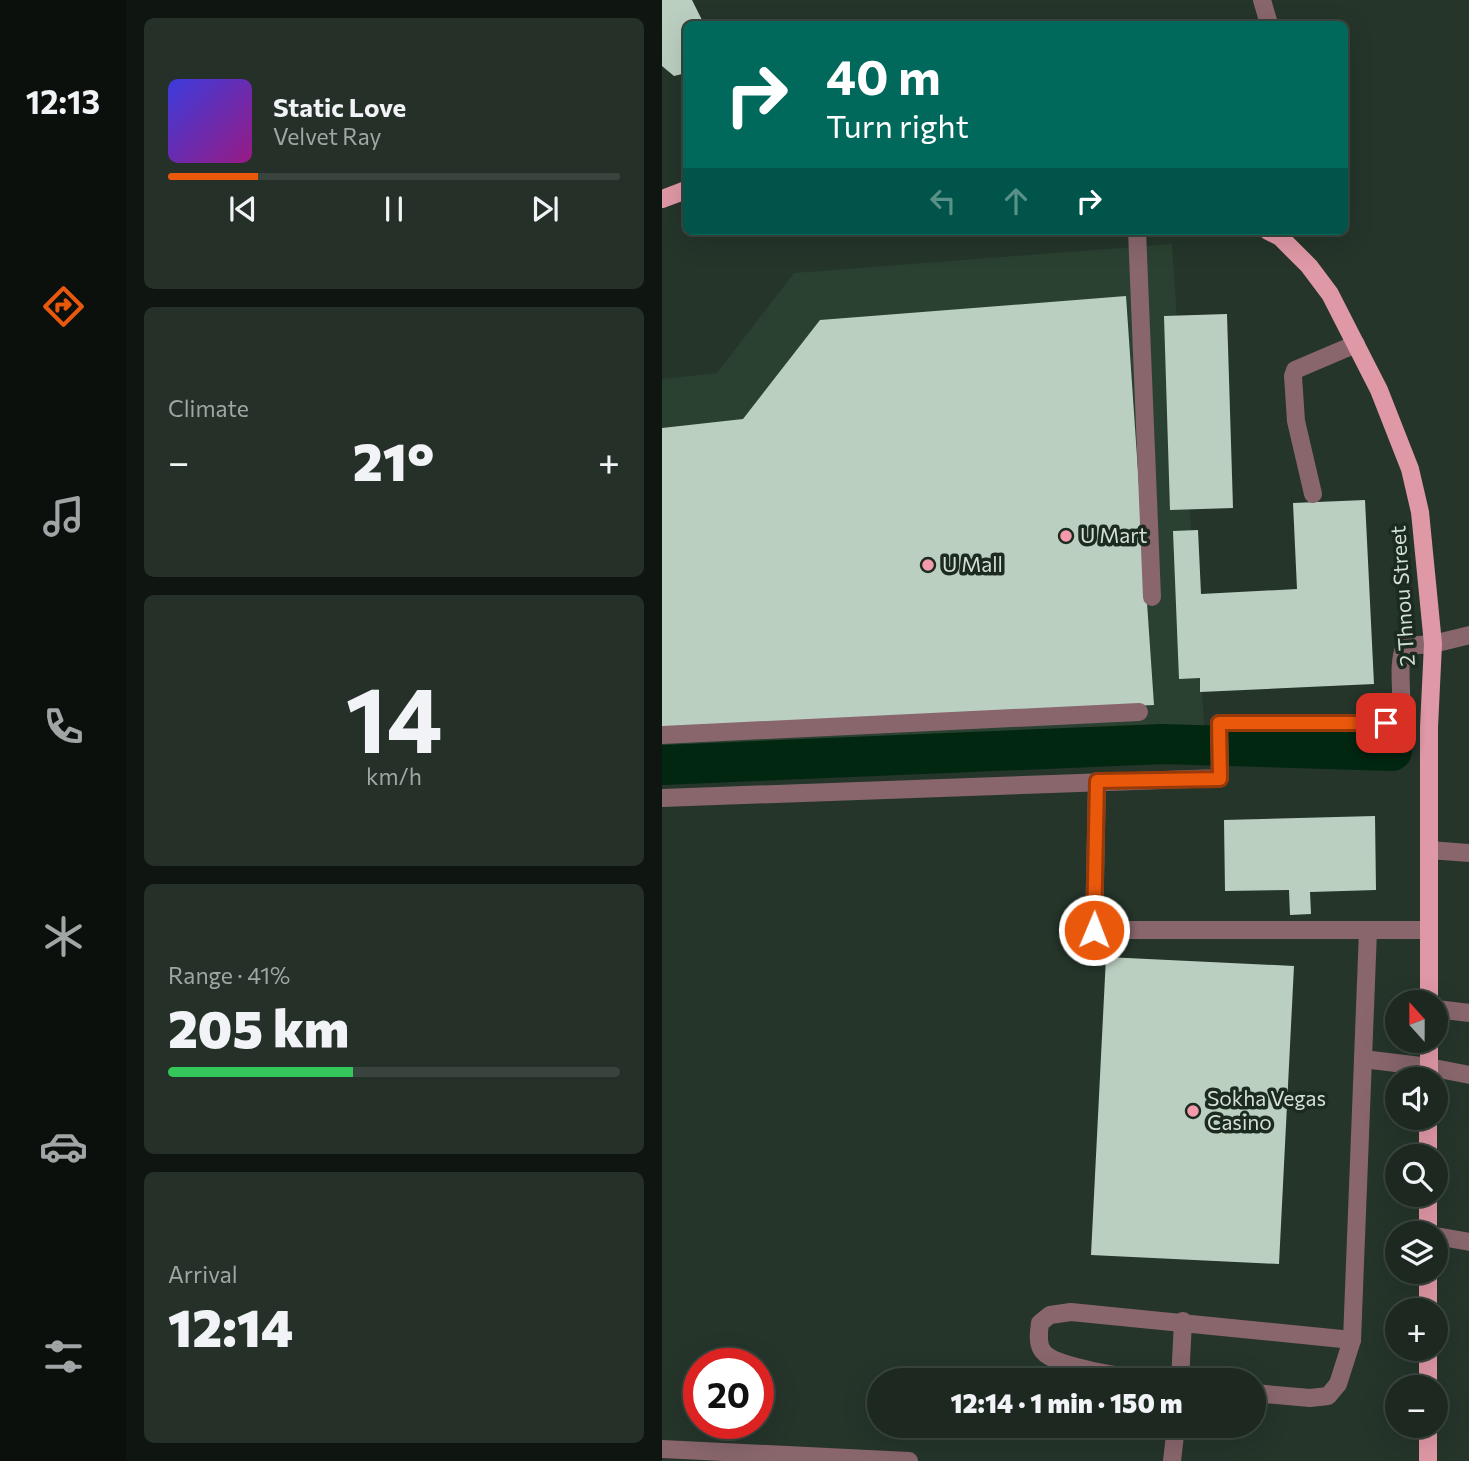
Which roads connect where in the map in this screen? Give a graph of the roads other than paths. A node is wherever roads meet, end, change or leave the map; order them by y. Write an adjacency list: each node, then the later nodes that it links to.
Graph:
1 (1262, 0): 2 (street)
2 (1268, 21)
3 (683, 191): 4 (main road)
4 (662, 199)
5 (1137, 235): 9 (street)
6 (1280, 235): 7 (main road, 2 Thnou Street)
7 (1356, 344): 8 (street); 11 (main road, 2 Thnou Street)
8 (1313, 494)
9 (1152, 597)
10 (1469, 635): 11 (street)
11 (1433, 644): 14 (street); 16 (main road, 2 Thnou Street)
12 (1139, 712): 13 (street)
13 (662, 735)
14 (1097, 781): 15 (street); 19 (street)
15 (662, 798)
16 (1429, 850): 17 (street); 18 (main road, 2 Thnou Street)
17 (1469, 853)
18 (1429, 930): 19 (street); 20 (main road, 2 Thnou Street)
19 (1368, 931): 23 (street)
20 (1429, 990)
21 (1448, 1010): 22 (street)
22 (1469, 1013)
23 (1363, 1059): 24 (street); 30 (street)
24 (1401, 1067)
25 (1448, 1074): 26 (street)
26 (1469, 1075)
27 (1448, 1238): 28 (street)
28 (1469, 1242)
29 (1183, 1321): 30 (street); 31 (street); 32 (street)
30 (1352, 1340): 33 (street)
31 (1083, 1368)
32 (1181, 1368)
33 (1266, 1394)
34 (1175, 1438): 38 (street)
35 (1428, 1438): 39 (main road)
36 (662, 1449): 37 (street)
37 (908, 1461)
38 (1172, 1461)
39 (1428, 1461)

